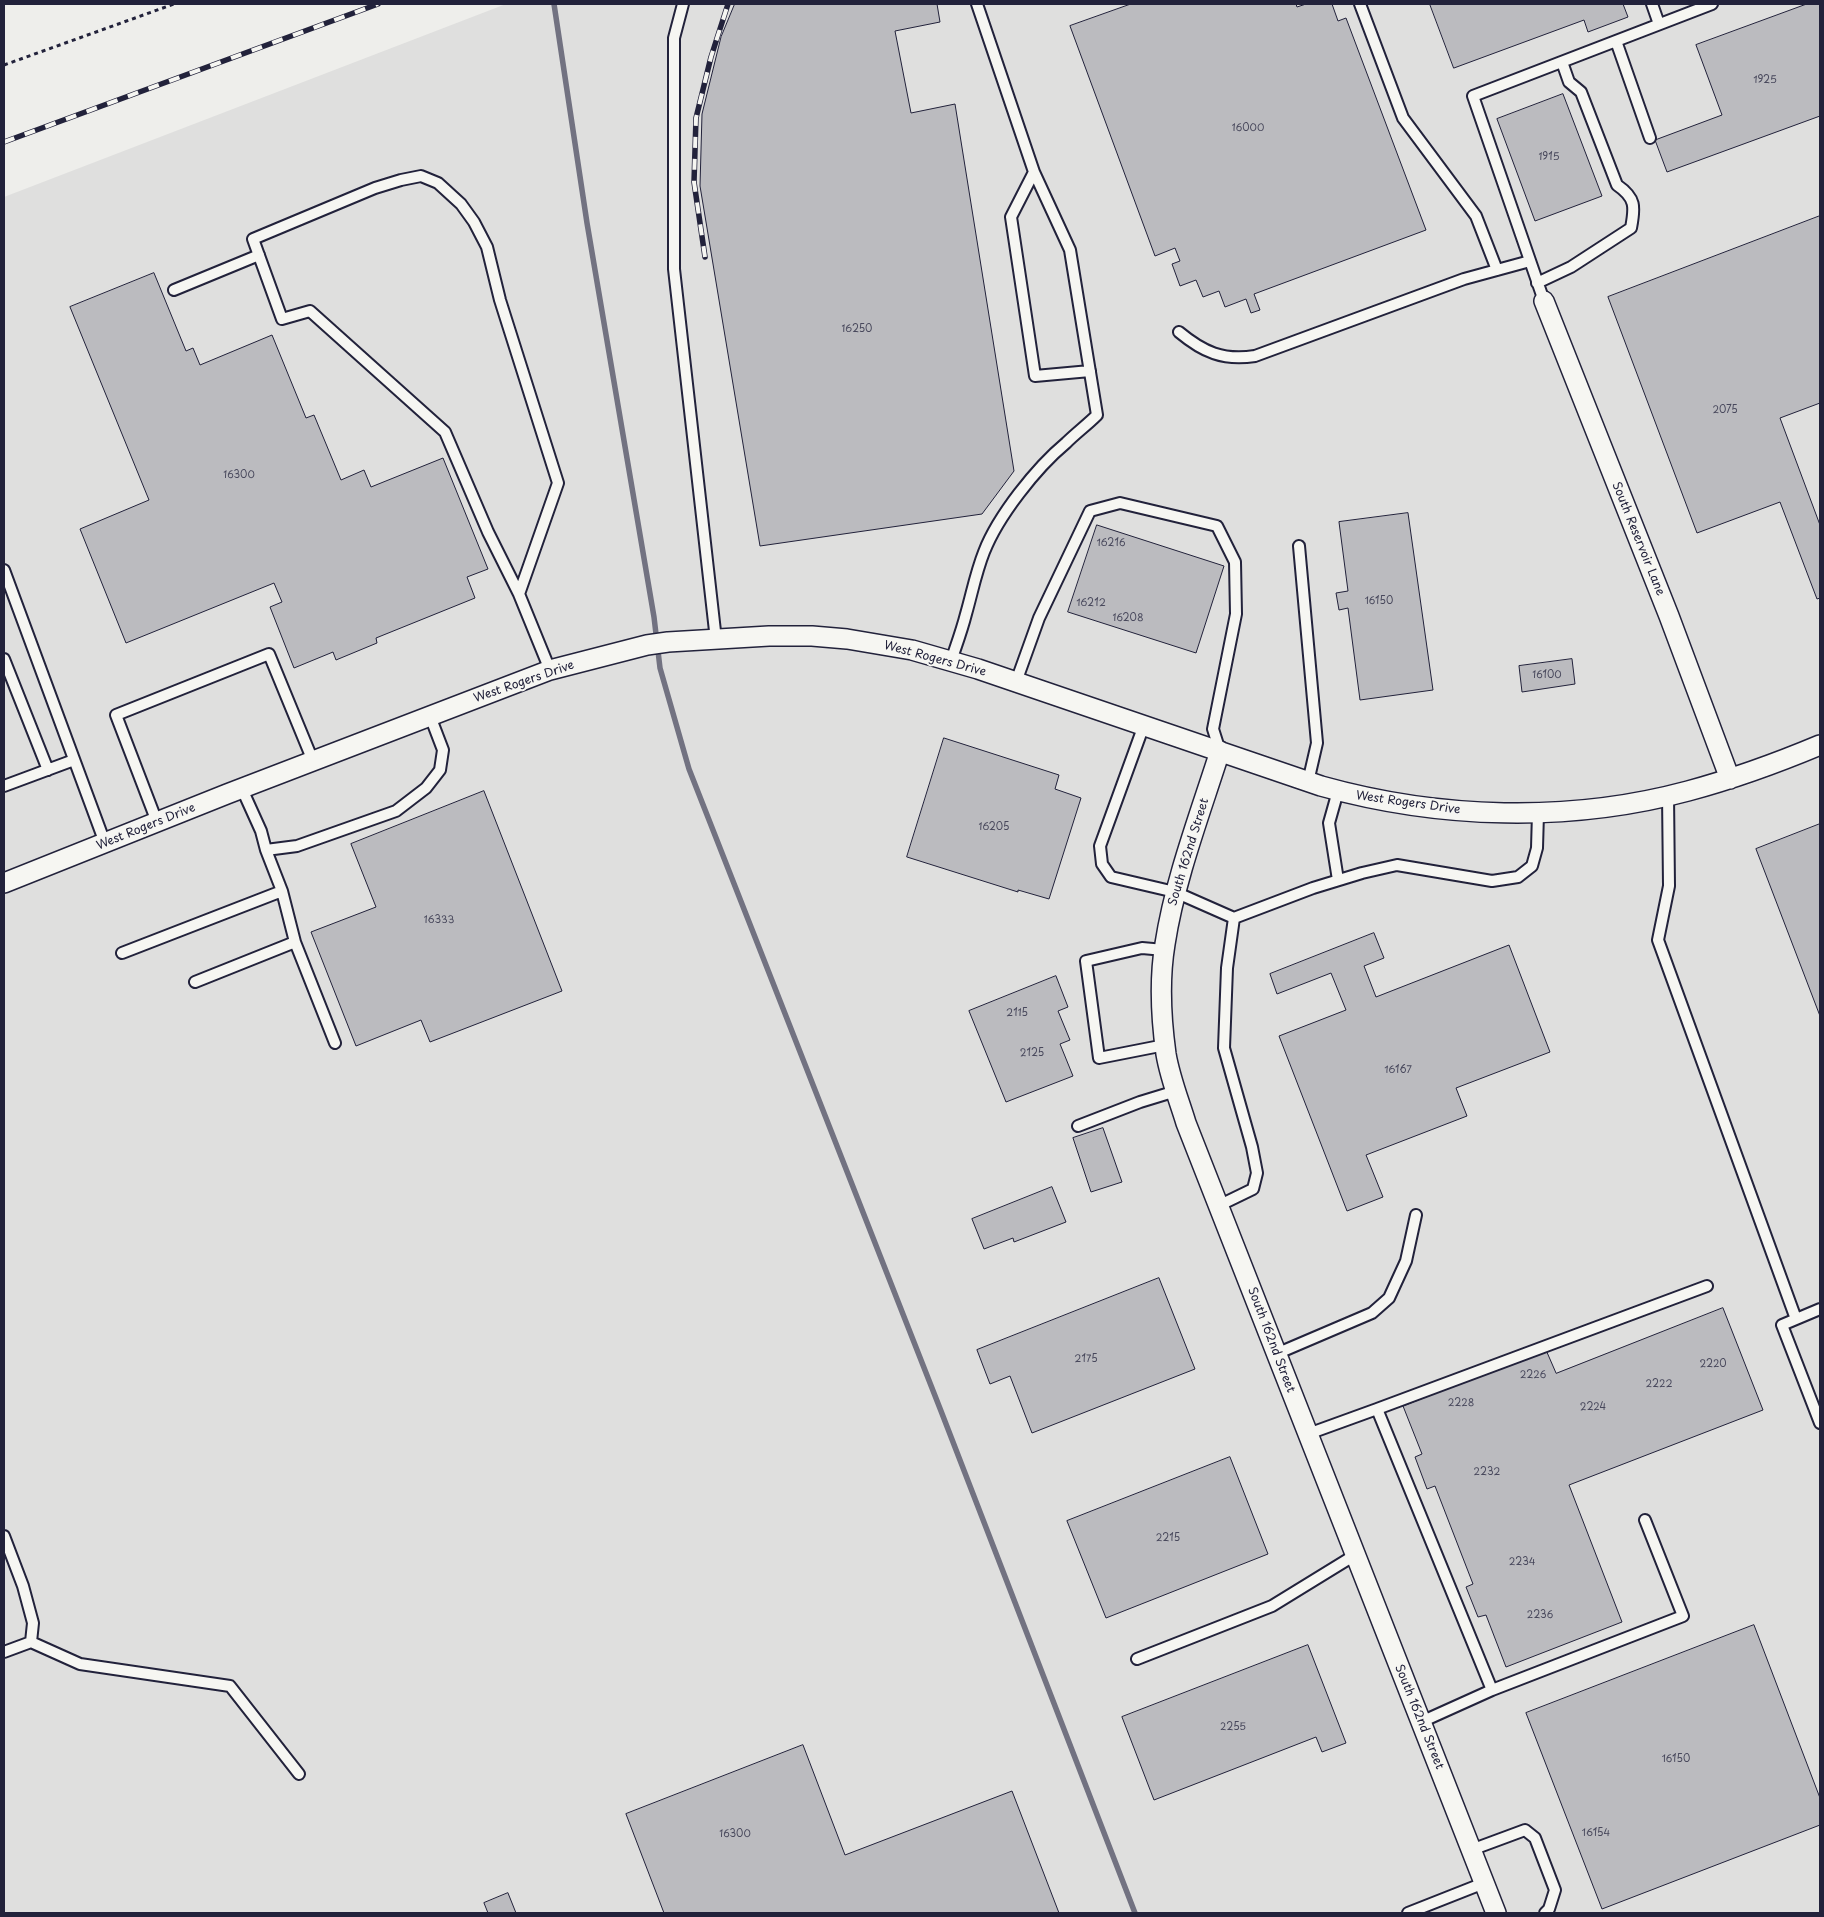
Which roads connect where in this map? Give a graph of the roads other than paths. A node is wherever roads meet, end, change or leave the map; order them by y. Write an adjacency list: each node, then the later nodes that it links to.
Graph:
1 (683, 4): 22 (lane)
2 (977, 4): 10 (lane)
3 (1360, 4): 13 (lane)
4 (1652, 4): 6 (lane)
5 (1712, 4): 6 (lane)
6 (1659, 24): 7 (lane)
7 (1616, 41): 8 (lane); 9 (lane)
8 (1562, 62): 12 (lane); 14 (lane)
9 (1650, 138)
10 (1034, 172): 18 (lane); 18 (lane)
11 (259, 255): 15 (lane); 21 (lane); 21 (lane)
12 (1530, 261): 13 (lane); 14 (lane)
13 (1497, 270): 17 (lane)
14 (1537, 283): 16 (lane)
15 (174, 290)
16 (1544, 301): 34 (street, South Reservoir Lane)
17 (1179, 332)
18 (1090, 371): 24 (lane)
19 (1299, 546): 35 (lane)
20 (4, 571): 31 (lane)
21 (519, 594): 25 (lane)
22 (716, 640): 24 (street, West Rogers Drive); 25 (street, West Rogers Drive)
23 (4, 659): 33 (lane)
24 (951, 662): 26 (street, West Rogers Drive)
25 (550, 670): 27 (street, West Rogers Drive)
26 (1016, 682): 28 (street, West Rogers Drive); 30 (lane)
27 (430, 716): 32 (street, West Rogers Drive); 43 (lane)
28 (1144, 725): 30 (street, West Rogers Drive); 47 (lane)
29 (1820, 745): 34 (street, West Rogers Drive)
30 (1220, 751): 35 (street, West Rogers Drive); 47 (street, South 162nd Street)
31 (74, 760): 33 (lane); 42 (lane)
32 (313, 762): 37 (street, West Rogers Drive); 41 (lane)
33 (48, 770): 36 (lane)
34 (1730, 779): 39 (street, West Rogers Drive)
35 (1308, 782): 38 (street, West Rogers Drive)
36 (4, 786)
37 (242, 789): 41 (street, West Rogers Drive); 43 (lane)
38 (1338, 791): 40 (street, West Rogers Drive); 44 (lane)
39 (1668, 796): 40 (street, West Rogers Drive); 61 (lane)
40 (1538, 812): 44 (lane)
41 (157, 822): 42 (street, West Rogers Drive)
42 (105, 843): 45 (street, West Rogers Drive)
43 (266, 850): 46 (lane)
44 (1338, 880): 48 (lane)
45 (4, 883)
46 (282, 892): 49 (lane); 51 (lane)
47 (1176, 892): 48 (lane); 50 (street, South 162nd Street)
48 (1234, 918): 57 (lane)
49 (295, 942): 52 (lane); 53 (lane)
50 (1164, 950): 54 (street, South 162nd Street); 54 (lane)
51 (122, 953)
52 (195, 982)
53 (335, 1043)
54 (1165, 1045): 55 (street, South 162nd Street)
55 (1176, 1091): 56 (lane); 57 (street, South 162nd Street)
56 (1078, 1126)
57 (1218, 1206): 62 (street, South 162nd Street)
58 (1416, 1214): 62 (lane)
59 (1706, 1286): 63 (lane)
60 (1820, 1309): 61 (lane)
61 (1796, 1319): 64 (lane)
62 (1276, 1354): 65 (street, South 162nd Street)
63 (1377, 1408): 65 (lane); 72 (lane)
64 (1820, 1423)
65 (1308, 1434): 68 (street, South 162nd Street)
66 (1645, 1520): 72 (lane)
67 (4, 1536): 69 (lane)
68 (1355, 1555): 71 (lane); 73 (street, South 162nd Street)
69 (31, 1642): 70 (lane); 74 (lane)
70 (4, 1652)
71 (1137, 1659)
72 (1492, 1690): 73 (lane)
73 (1421, 1722): 75 (street, South 162nd Street)
74 (298, 1774)
75 (1471, 1850): 76 (street, South 162nd Street); 79 (lane)
76 (1484, 1883): 77 (lane); 78 (street, South 162nd Street)
77 (1408, 1913)
78 (1496, 1913)
79 (1545, 1913)

